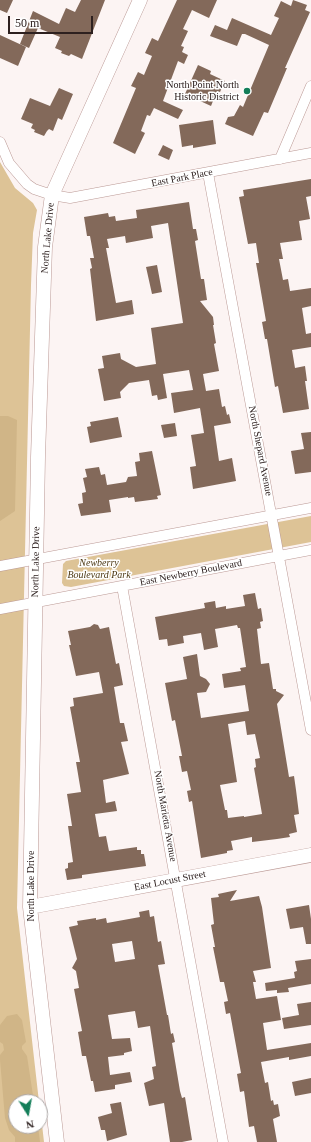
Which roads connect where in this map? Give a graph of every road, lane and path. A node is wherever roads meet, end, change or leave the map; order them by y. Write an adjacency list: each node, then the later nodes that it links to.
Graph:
1 (140, 0): 7 (main road, North Lake Drive)
2 (311, 86): 5 (street)
3 (0, 142): 7 (street, East Park Place)
4 (311, 153): 5 (street, East Park Place)
5 (280, 159): 6 (street, East Park Place)
6 (208, 173): 7 (street, East Park Place); 9 (street, North Shepard Avenue)
7 (52, 195): 12 (main road, North Lake Drive)
8 (311, 508): 9 (street)
9 (272, 516): 11 (street, North Shepard Avenue); 12 (street)
10 (311, 550): 11 (street, East Newberry Boulevard)
11 (279, 556): 14 (street, East Newberry Boulevard); 17 (street, North Shepard Avenue)
12 (36, 560): 13 (street); 15 (main road, North Lake Drive)
13 (0, 566)
14 (122, 586): 15 (street, East Newberry Boulevard); 19 (street, North Marietta Avenue)
15 (35, 602): 16 (street, East Newberry Boulevard); 20 (main road, North Lake Drive)
16 (0, 608)
17 (311, 730)
18 (311, 855): 19 (main road, East Locust Street)
19 (176, 880): 20 (main road, East Locust Street); 22 (street, North Marietta Avenue)
20 (30, 907): 21 (main road, North Lake Drive)
21 (57, 1142)
22 (223, 1142)

